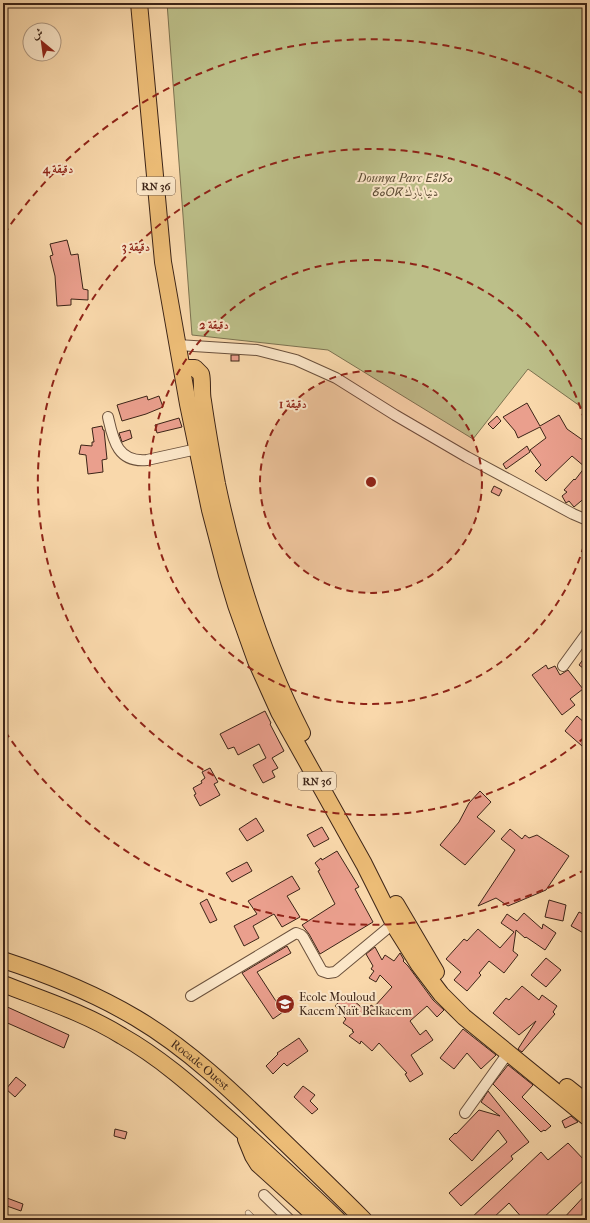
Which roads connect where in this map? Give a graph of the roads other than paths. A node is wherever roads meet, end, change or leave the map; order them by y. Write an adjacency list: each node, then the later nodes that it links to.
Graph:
1 (139, 3): 2 (main road, RN 36)
2 (178, 345): 3 (main road, RN 36); 6 (street)
3 (182, 368): 5 (main road, RN 36); 14 (main road, RN 36)
4 (108, 417): 5 (street)
5 (197, 449): 9 (main road, RN 36)
6 (587, 520)
7 (587, 633): 8 (street)
8 (563, 666)
9 (394, 923): 12 (street); 13 (main road, RN 36)
10 (3, 960): 24 (main road, Rocade Ouest)
11 (3, 984): 17 (main road, Rocade Ouest)
12 (191, 996)
13 (508, 1053): 15 (street); 16 (main road, RN 36)
14 (587, 1103)
15 (465, 1113)
16 (587, 1117)
17 (243, 1132): 22 (main road); 23 (main road, Rocade Ouest)
18 (264, 1195): 21 (street)
19 (248, 1213): 20 (lane)
20 (255, 1220)
21 (290, 1220)
22 (320, 1220)
23 (338, 1220)
24 (364, 1220)

